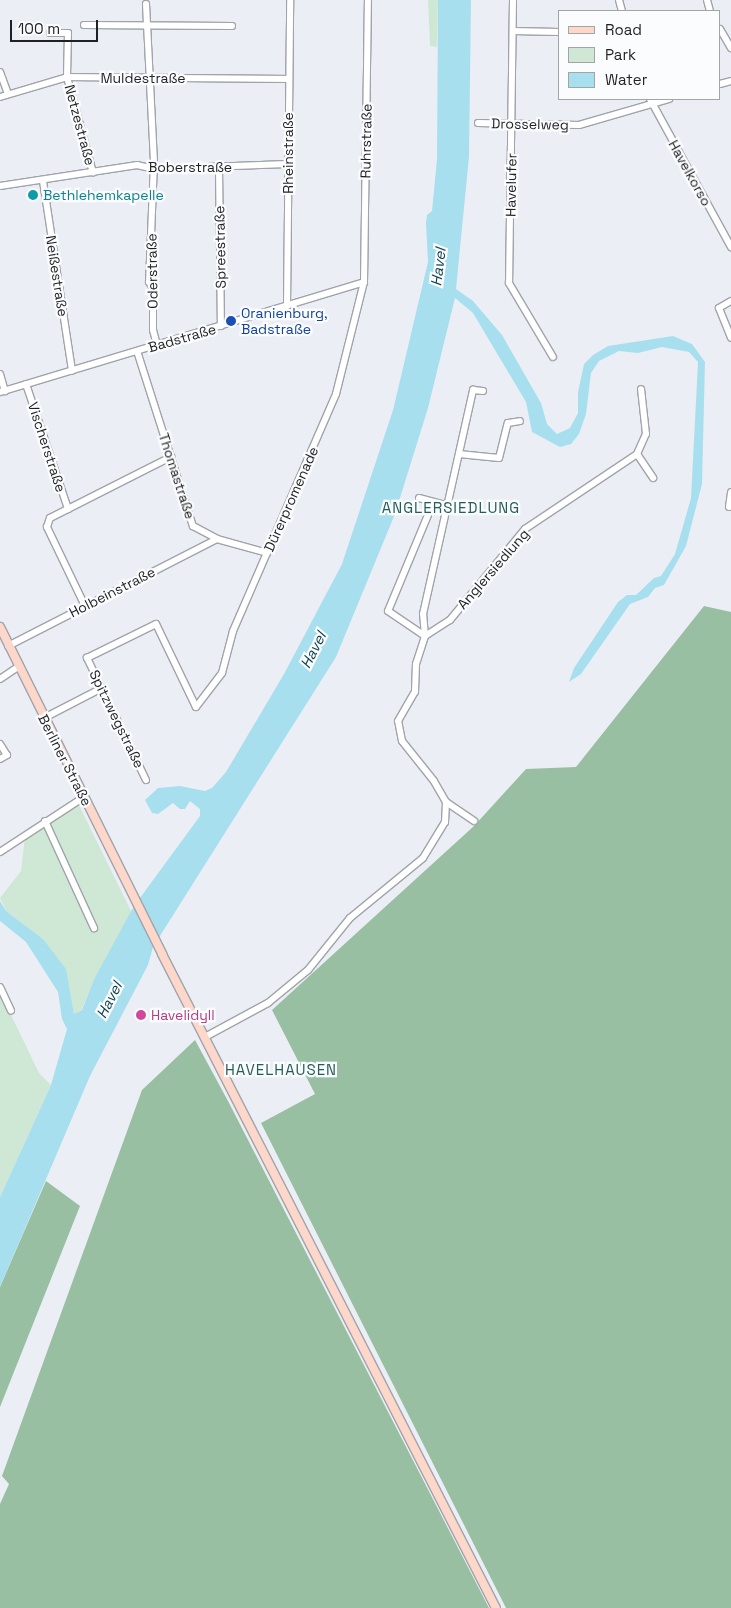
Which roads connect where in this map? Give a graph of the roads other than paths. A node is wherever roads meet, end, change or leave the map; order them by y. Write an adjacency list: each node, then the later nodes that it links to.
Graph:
1 (290, 0): 16 (street, Rheinstraße)
2 (368, 0): 29 (street, Ruhrstraße)
3 (513, 0): 9 (street, Havelufer)
4 (146, 4): 6 (street, Oderstraße)
5 (84, 25): 6 (street)
6 (147, 25): 7 (street); 15 (street, Oderstraße)
7 (232, 26)
8 (721, 30): 12 (street)
9 (513, 31): 10 (street); 21 (street, Havelufer)
10 (558, 32)
11 (50, 33): 14 (street, Netzestraße)
12 (731, 48)
13 (0, 72): 17 (street)
14 (67, 77): 15 (street, Muldestraße); 17 (street, Muldestraße); 25 (street, Netzestraße)
15 (147, 77): 16 (street, Muldestraße); 24 (street, Oderstraße)
16 (288, 79): 22 (street, Rheinstraße)
17 (8, 94): 18 (street, Muldestraße)
18 (0, 96)
19 (651, 101): 21 (street, Drosselweg); 28 (street, Havelkorso)
20 (478, 123): 21 (street, Drosselweg)
21 (512, 123): 36 (street, Havelufer)
22 (287, 164): 23 (street, Boberstraße); 31 (street, Rheinstraße)
23 (219, 168): 24 (street, Boberstraße); 32 (street, Spreestraße)
24 (154, 169): 25 (street, Boberstraße); 34 (street, Oderstraße)
25 (93, 173): 26 (street, Boberstraße)
26 (42, 181): 27 (street, Boberstraße); 37 (street, Neißestraße)
27 (0, 186)
28 (731, 247)
29 (364, 282): 31 (street, Badstraße); 55 (street, Dürerpromenade)
30 (731, 301): 33 (street)
31 (287, 306): 32 (street, Badstraße)
32 (221, 326): 34 (street, Badstraße)
33 (731, 338)
34 (157, 345): 35 (street, Badstraße)
35 (137, 351): 37 (street, Badstraße); 46 (street, Thomastraße)
36 (553, 357)
37 (72, 371): 39 (street, Badstraße)
38 (0, 374): 42 (street)
39 (26, 384): 42 (street, Badstraße); 52 (street, Vischerstraße)
40 (641, 389): 45 (street)
41 (483, 391): 44 (street)
42 (2, 392)
43 (520, 422): 44 (street)
44 (459, 454): 50 (street)
45 (637, 454): 47 (street); 59 (street, Anglersiedlung)
46 (171, 457): 52 (street); 54 (street, Thomastraße)
47 (653, 478)
48 (731, 492): 51 (street)
49 (419, 498): 50 (street)
50 (446, 505): 59 (street)
51 (729, 506)
52 (68, 510): 56 (street)
53 (428, 515): 59 (street)
54 (217, 539): 55 (street, Thomastraße); 56 (street, Holbeinstraße)
55 (267, 553): 57 (street, Dürerpromenade)
56 (85, 606): 60 (street, Holbeinstraße)
57 (156, 624): 63 (street, Spitzwegstraße)
58 (0, 627): 60 (main road, Berliner Straße)
59 (425, 636): 69 (street)
60 (8, 646): 61 (main road, Berliner Straße)
61 (18, 667): 62 (street); 64 (main road, Berliner Straße)
62 (0, 679)
63 (102, 688): 64 (street); 67 (street, Spitzwegstraße)
64 (44, 718): 68 (main road, Berliner Straße)
65 (0, 744): 66 (street)
66 (0, 759)
67 (146, 780)
68 (84, 797): 71 (street); 76 (main road, Berliner Straße)
69 (446, 802): 70 (street); 76 (street)
70 (474, 821)
71 (45, 822): 72 (street); 73 (street)
72 (0, 852)
73 (94, 928)
74 (0, 987): 75 (street)
75 (12, 1011)
76 (205, 1037): 77 (main road, Berliner Straße)
77 (496, 1608)

